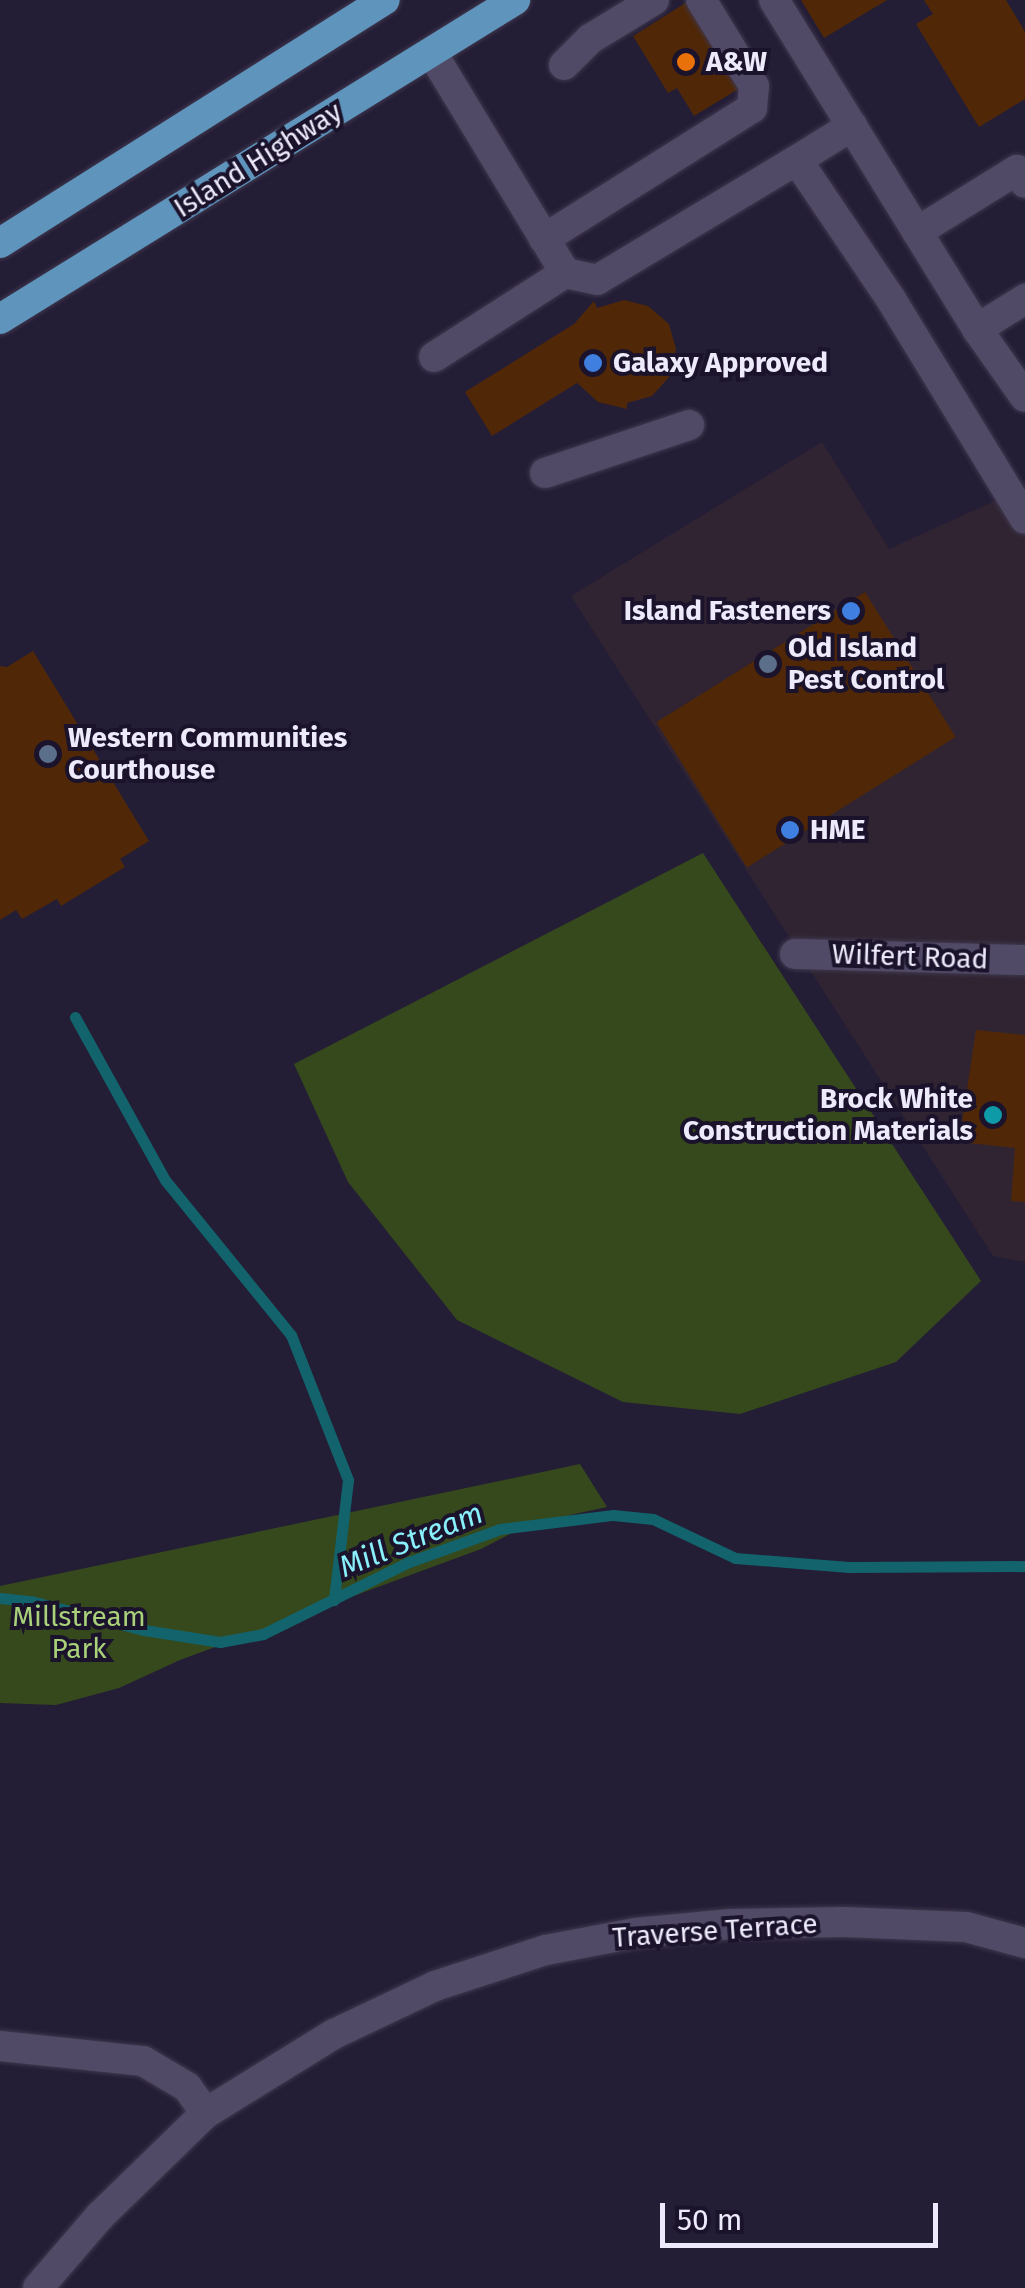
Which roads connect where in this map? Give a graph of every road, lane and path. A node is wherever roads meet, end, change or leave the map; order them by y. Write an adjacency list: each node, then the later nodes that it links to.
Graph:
1 (385, 0): 13 (main road)
2 (515, 0): 6 (main road, Island Highway)
3 (654, 0): 7 (street)
4 (701, 0): 12 (street)
5 (774, 0): 8 (street)
6 (432, 52): 12 (street); 16 (main road, Island Highway)
7 (564, 65)
8 (852, 126): 9 (street); 11 (street)
9 (797, 160): 14 (street); 22 (street)
10 (1025, 183): 11 (street)
11 (917, 232): 17 (street)
12 (544, 238): 14 (street)
13 (0, 243)
14 (565, 273): 18 (street)
15 (1025, 299): 17 (street)
16 (0, 320)
17 (977, 328): 19 (street)
18 (434, 357)
19 (1025, 397)
20 (688, 424): 21 (street)
21 (545, 473)
22 (1025, 520)
23 (796, 954): 24 (street, Wilfert Road)
24 (1025, 960)
25 (1025, 1943): 27 (street, Traverse Terrace)
26 (0, 2046): 27 (street)
27 (206, 2113): 28 (street, Traverse Terrace)
28 (38, 2288)

